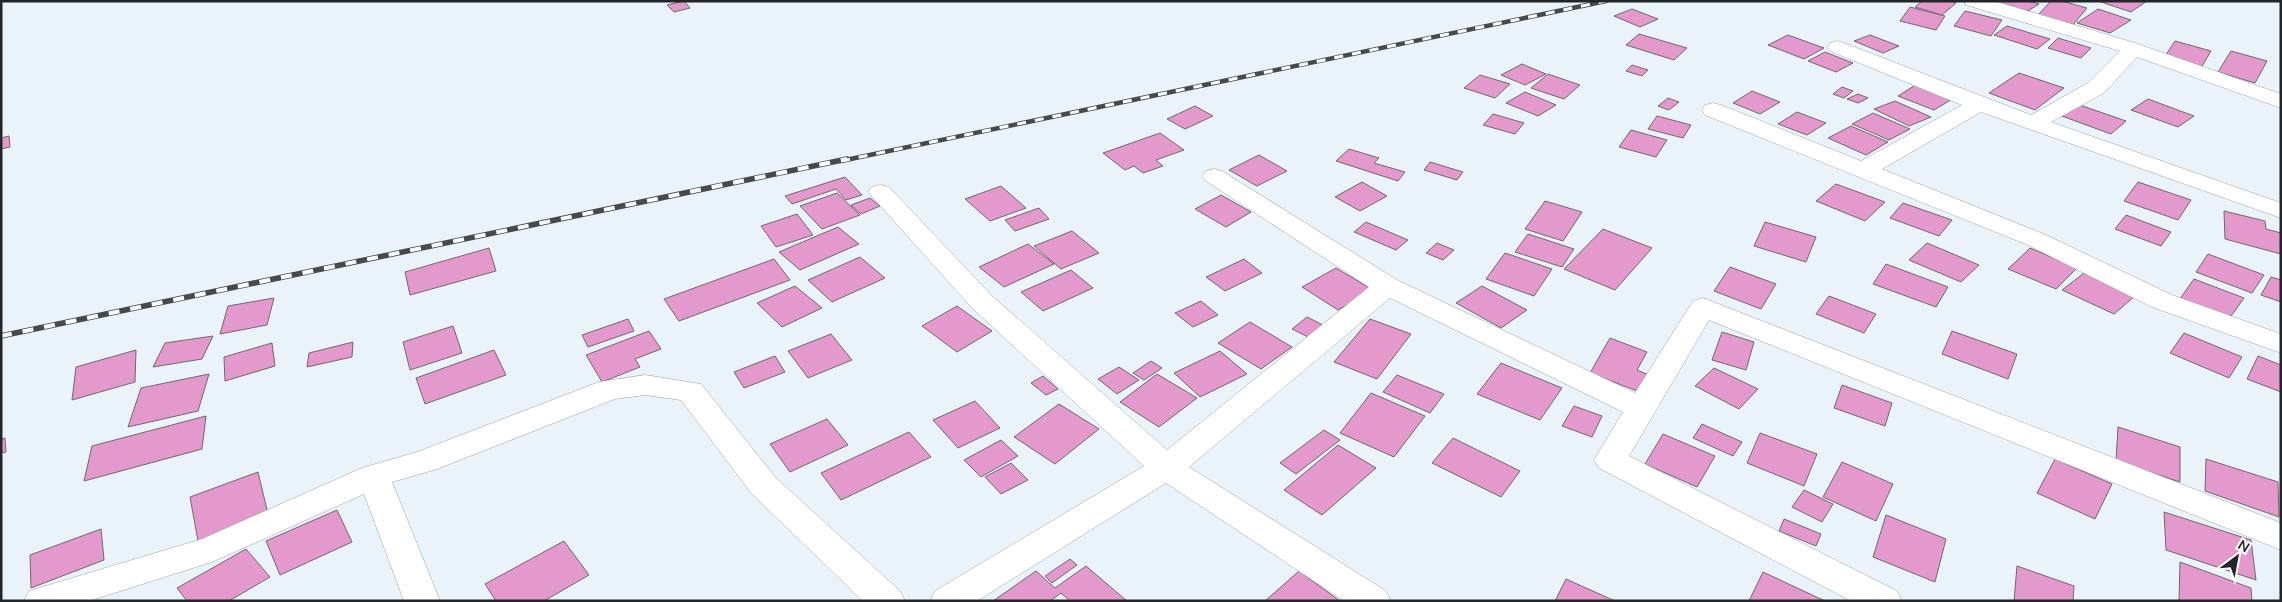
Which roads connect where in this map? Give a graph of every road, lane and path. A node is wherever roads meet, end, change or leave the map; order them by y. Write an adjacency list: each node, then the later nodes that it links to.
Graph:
1 (1973, 1): 3 (street)
2 (1838, 47): 5 (street)
3 (2134, 49): 4 (street); 7 (street)
4 (2281, 101)
5 (1979, 104): 7 (street); 8 (street)
6 (1713, 110): 8 (street)
7 (2033, 124): 11 (street)
8 (1863, 170): 13 (street)
9 (1214, 176): 12 (street)
10 (880, 192): 15 (street)
11 (2281, 211)
12 (1387, 286): 14 (street); 15 (street)
13 (2281, 344)
14 (1642, 409): 17 (street); 23 (street)
15 (1166, 468): 21 (street); 22 (street)
16 (373, 476): 18 (street); 19 (street); 20 (street)
17 (2281, 537)
18 (42, 601)
19 (422, 601)
20 (887, 601)
21 (948, 601)
22 (1373, 601)
23 (1884, 601)

